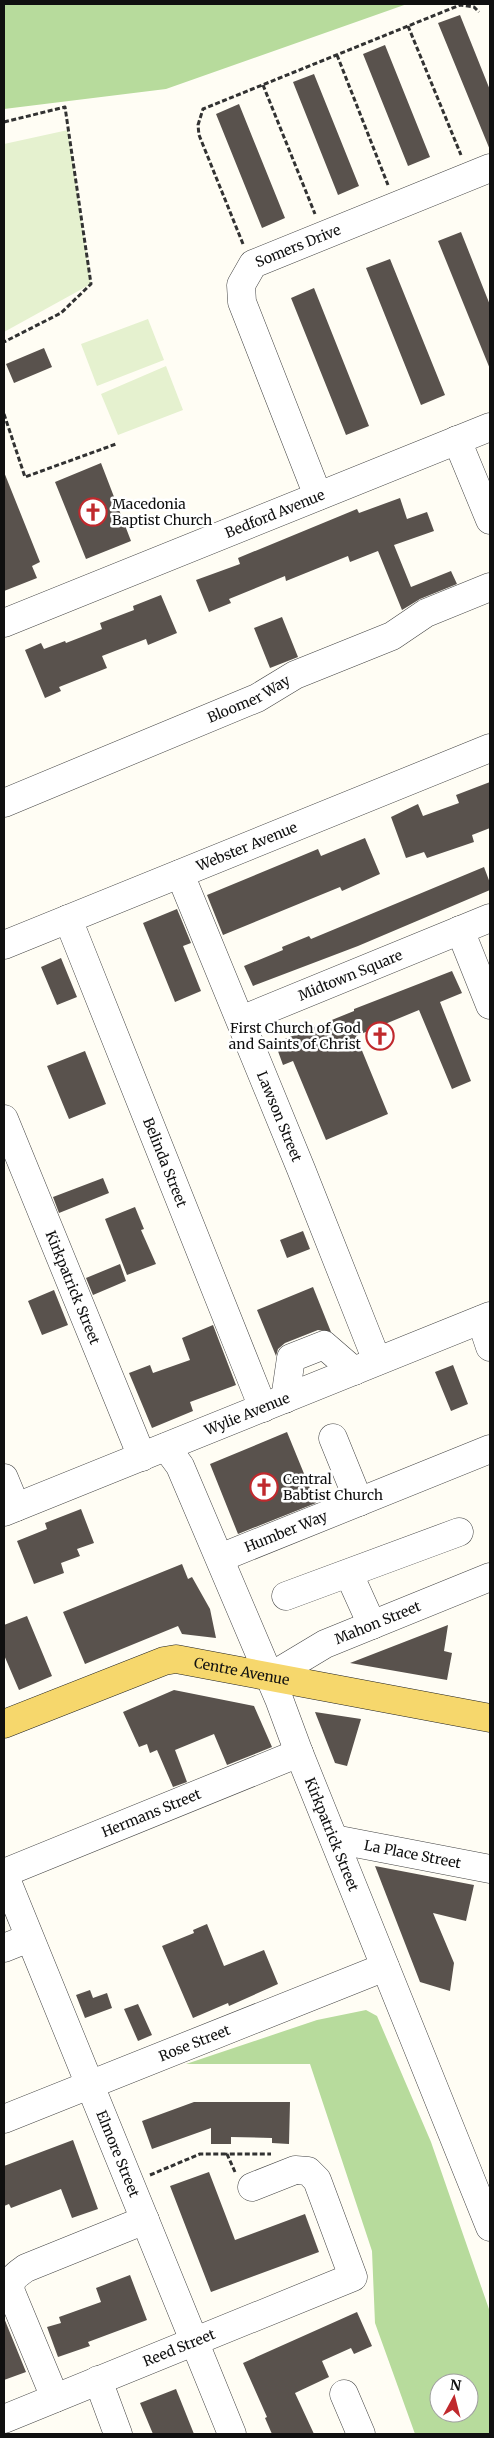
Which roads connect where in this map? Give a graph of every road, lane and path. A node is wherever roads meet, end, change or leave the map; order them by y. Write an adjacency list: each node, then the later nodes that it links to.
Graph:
1 (478, 12): 2 (path)
2 (408, 26): 3 (path); 6 (path)
3 (336, 55): 4 (path); 8 (path)
4 (263, 85): 9 (path); 10 (path)
5 (4, 122): 11 (path)
6 (461, 156)
7 (490, 168): 16 (street, Somers Drive)
8 (389, 186)
9 (316, 216)
10 (243, 247)
11 (4, 342)
12 (4, 414): 15 (path)
13 (490, 427): 14 (street, Bedford Avenue)
14 (457, 440): 16 (street, Bedford Avenue); 17 (street)
15 (116, 444)
16 (318, 496): 19 (street, Bedford Avenue)
17 (490, 520)
18 (490, 587): 21 (street, Bloomer Way)
19 (4, 623)
20 (490, 748): 22 (street, Webster Avenue)
21 (4, 803)
22 (180, 874): 24 (street, Webster Avenue); 28 (street, Lawson Street)
23 (490, 918): 25 (street, Midtown Square)
24 (68, 919): 26 (street, Webster Avenue); 33 (street, Belinda Street)
25 (460, 930): 27 (street); 28 (street, Midtown Square)
26 (4, 945)
27 (490, 1005)
28 (241, 1020): 32 (street, Lawson Street)
29 (4, 1119): 36 (street, Kirkpatrick Street)
30 (486, 1318): 31 (street); 32 (street, Wylie Avenue)
31 (490, 1347)
32 (366, 1366): 33 (street, Wylie Avenue); 33 (street)
33 (274, 1403): 36 (street, Wylie Avenue)
34 (333, 1438): 38 (street)
35 (490, 1449): 38 (street, Humber Way)
36 (154, 1452): 39 (street, Wylie Avenue); 41 (street, Kirkpatrick Street)
37 (4, 1478): 39 (street)
38 (359, 1502): 41 (street, Humber Way)
39 (10, 1509)
40 (459, 1532): 42 (street)
41 (220, 1558): 46 (street, Kirkpatrick Street)
42 (349, 1574): 44 (street); 45 (street)
43 (490, 1577): 45 (street, Mahon Street)
44 (286, 1596)
45 (372, 1625): 46 (street, Mahon Street)
46 (270, 1678): 47 (main road, Centre Avenue); 48 (main road, Centre Avenue); 49 (street, Kirkpatrick Street)
47 (490, 1718)
48 (4, 1724)
49 (298, 1753): 50 (street, Kirkpatrick Street); 52 (street, Hermans Street)
50 (334, 1839): 51 (street, La Place Street); 55 (street, Kirkpatrick Street)
51 (490, 1869)
52 (4, 1873): 53 (street, Elmore Street)
53 (30, 1938): 54 (street); 56 (street, Elmore Street)
54 (4, 1948)
55 (385, 1967): 56 (street, Rose Street); 63 (street, Kirkpatrick Street)
56 (90, 2085): 57 (street, Rose Street); 62 (street, Elmore Street)
57 (4, 2119)
58 (227, 2154): 59 (path); 60 (path); 61 (path)
59 (274, 2154)
60 (148, 2176)
61 (245, 2183): 64 (street, Reed Street)
62 (145, 2220): 64 (street, Elmore Street); 67 (street)
63 (490, 2227)
64 (194, 2341): 65 (street, Reed Street); 70 (street, Elmore Street)
65 (98, 2380): 67 (street, Reed Street); 69 (street)
66 (344, 2394): 71 (street)
67 (55, 2398): 68 (street, Reed Street)
68 (4, 2419)
69 (118, 2434)
70 (232, 2434)
71 (361, 2434)

